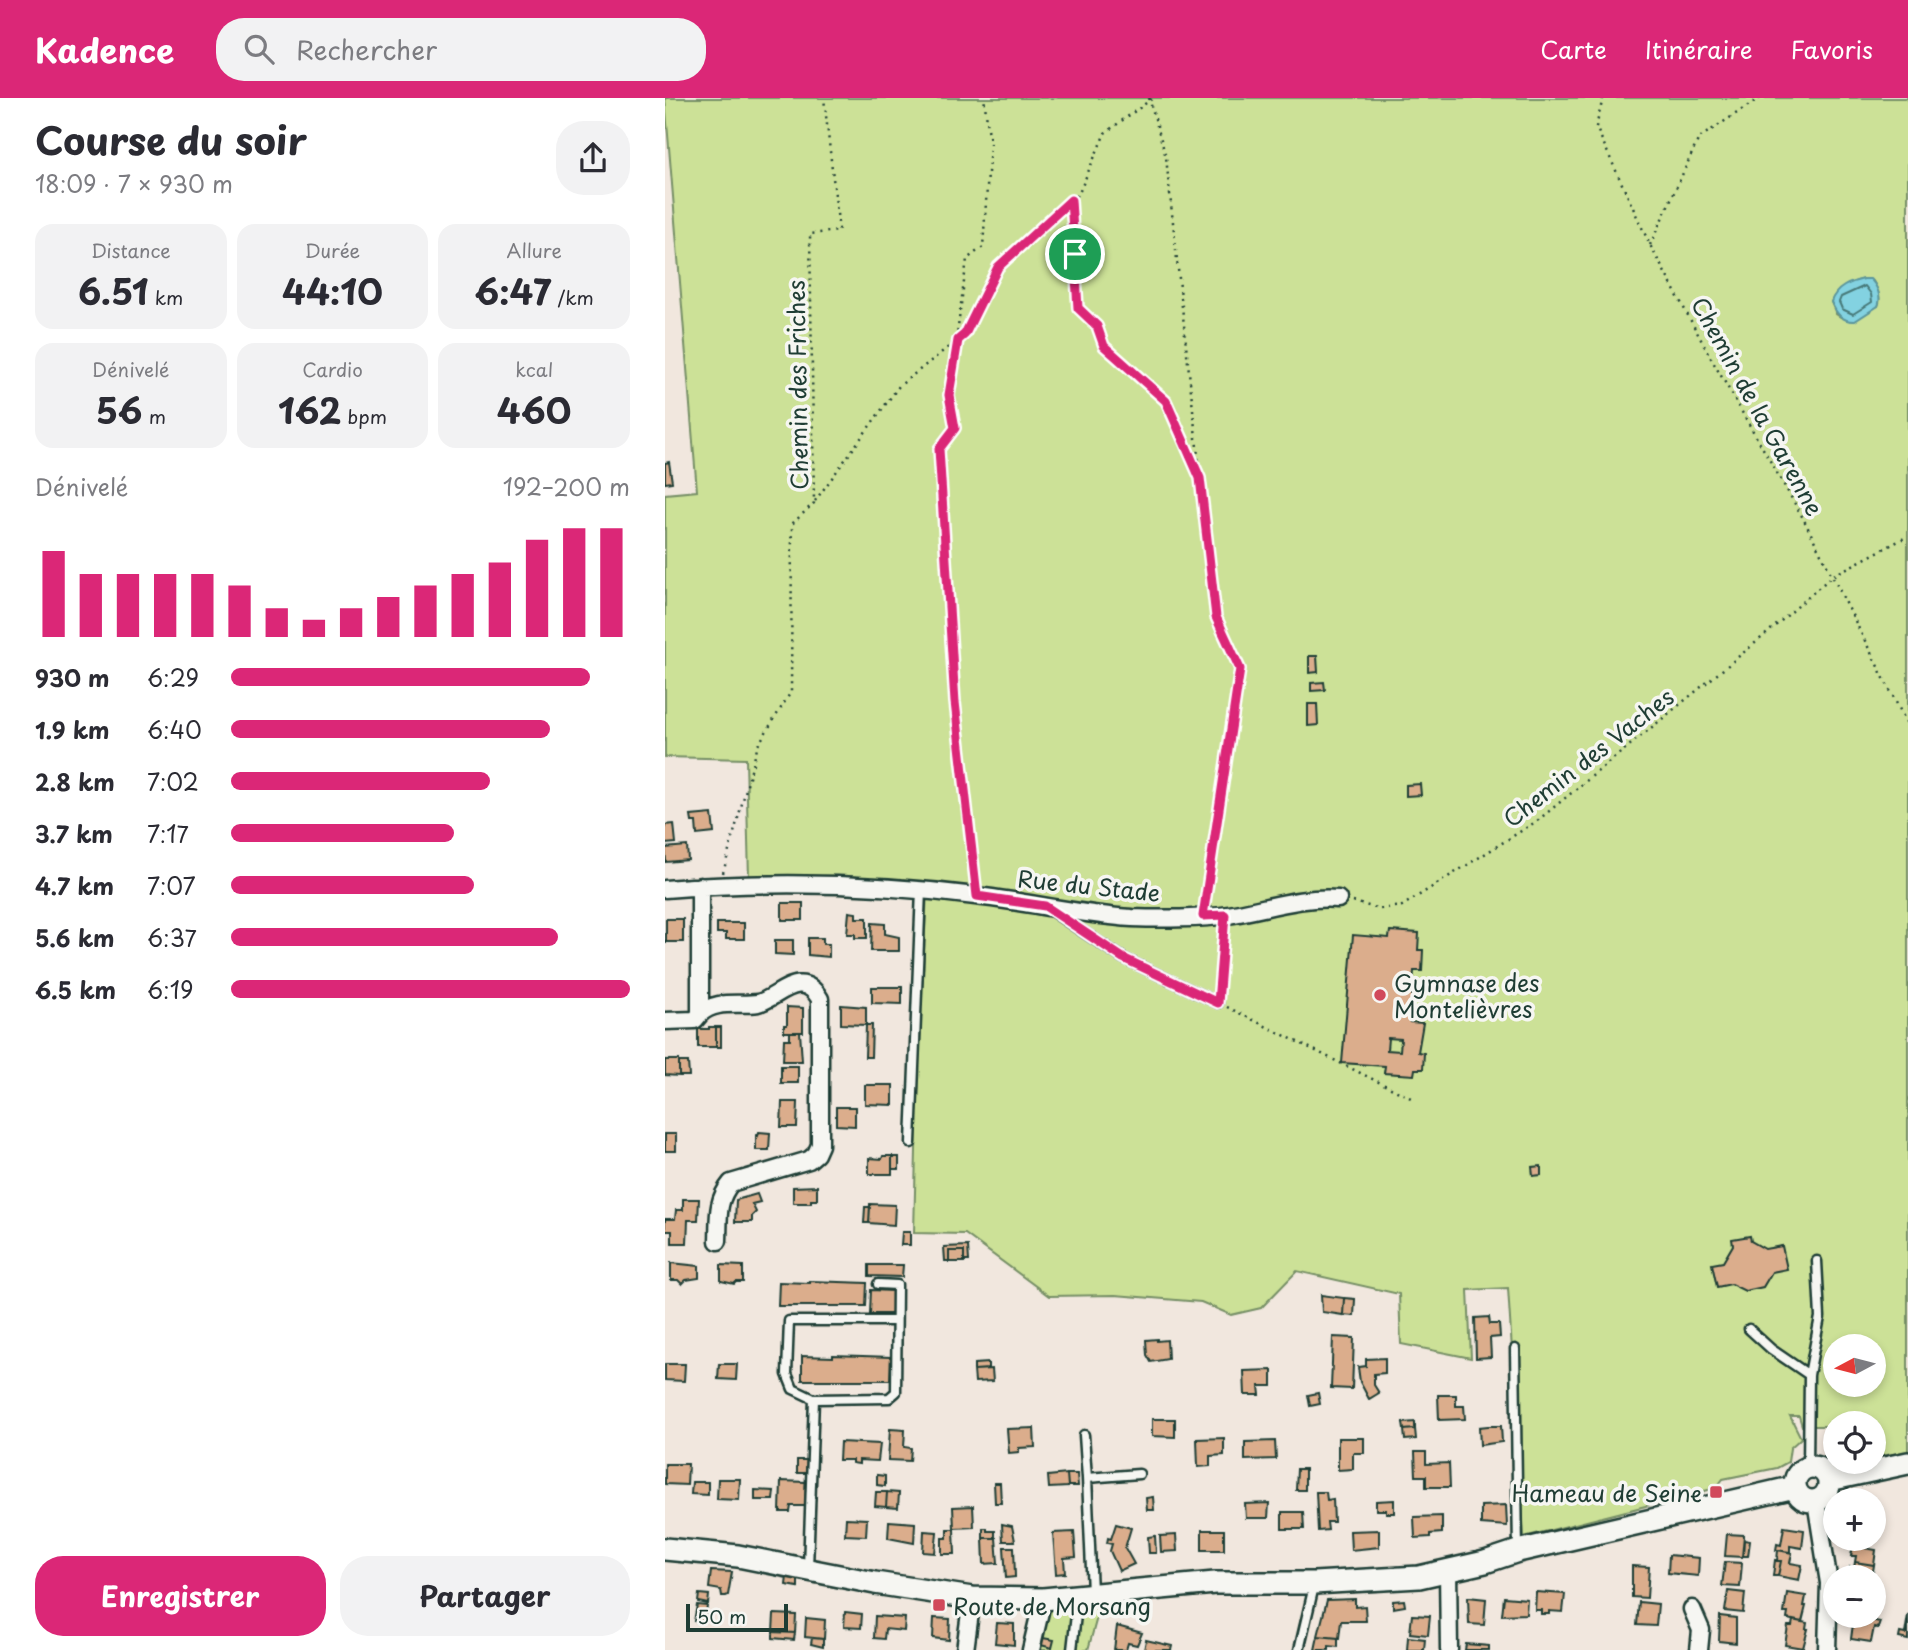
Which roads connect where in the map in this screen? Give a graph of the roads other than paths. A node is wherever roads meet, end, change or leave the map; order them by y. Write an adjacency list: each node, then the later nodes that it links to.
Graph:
1 (700, 886): 2 (street, Rue du Stade); 3 (street, Rue du Stade); 7 (street)
2 (665, 889)
3 (921, 890): 5 (street, Rue du Stade); 9 (lane)
4 (1338, 899): 5 (street, Rue du Stade)
5 (1045, 906): 6 (lane)
6 (1218, 1003)
7 (700, 1014): 8 (street); 10 (street)
8 (665, 1021)
9 (911, 1143)
10 (718, 1241)
11 (1817, 1261): 16 (lane)
12 (878, 1284): 13 (lane)
13 (897, 1321): 17 (lane); 17 (lane)
14 (1749, 1329): 16 (lane)
15 (1515, 1349): 27 (lane)
16 (1809, 1375): 20 (lane)
17 (814, 1399): 29 (lane)
18 (1084, 1435): 22 (lane)
19 (1908, 1463): 23 (street)
20 (1808, 1467): 23 (street); 24 (street)
21 (1139, 1474): 22 (lane)
22 (1087, 1478): 31 (lane)
23 (1829, 1480): 25 (street)
24 (1795, 1487): 25 (street); 27 (street)
25 (1816, 1501): 41 (street)
26 (665, 1549): 29 (street)
27 (1518, 1551): 28 (street)
28 (1448, 1570): 30 (street); 39 (street)
29 (808, 1571): 32 (street)
30 (1314, 1583): 31 (street); 38 (lane)
31 (1085, 1596): 33 (street); 37 (lane)
32 (972, 1598): 33 (street); 35 (street)
33 (1043, 1599): 36 (street)
34 (1692, 1609): 40 (street)
35 (965, 1650)
36 (1031, 1650)
37 (1072, 1650)
38 (1299, 1650)
39 (1449, 1650)
40 (1699, 1650)
41 (1827, 1650)

